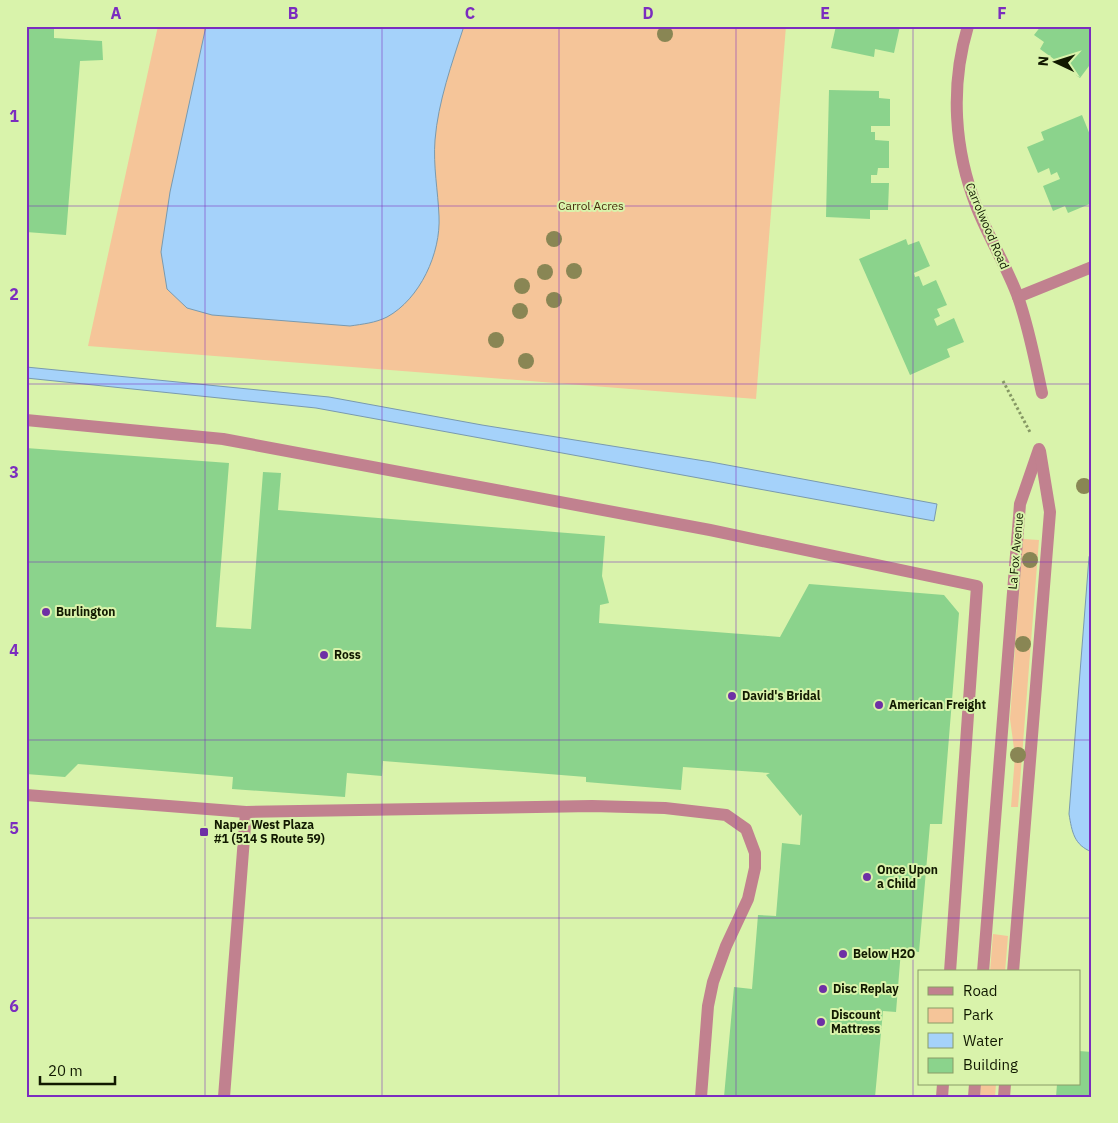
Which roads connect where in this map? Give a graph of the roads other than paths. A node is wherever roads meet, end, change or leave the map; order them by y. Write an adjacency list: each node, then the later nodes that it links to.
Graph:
1 (968, 26): 3 (street, Carrolwood Road)
2 (1092, 267): 3 (street)
3 (1018, 296): 4 (street, Carrolwood Road)
4 (1042, 393)
5 (26, 420): 8 (street)
6 (26, 795): 7 (street)
7 (246, 812): 11 (street); 12 (street)
8 (950, 970)
9 (983, 970): 10 (street, La Fox Avenue)
10 (1013, 970)
11 (224, 1097)
12 (702, 1097)

